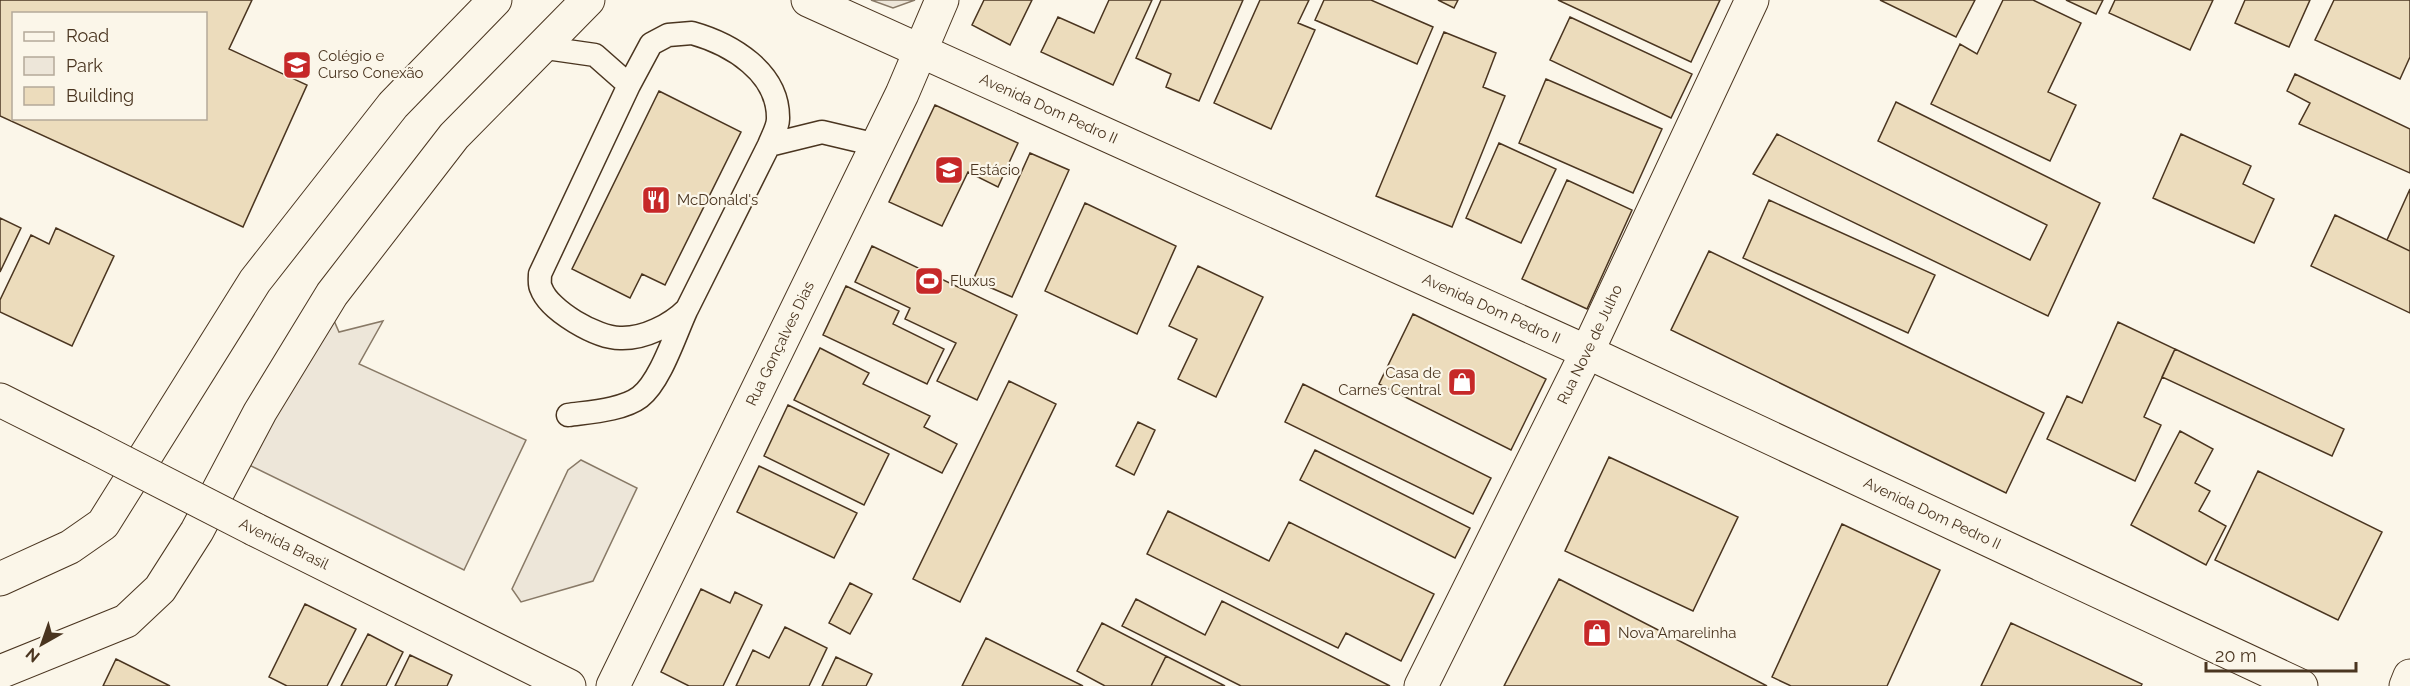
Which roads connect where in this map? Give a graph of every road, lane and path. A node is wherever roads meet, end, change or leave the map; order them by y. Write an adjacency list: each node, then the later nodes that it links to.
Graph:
1 (495, 0): 15 (street)
2 (588, 0): 6 (street)
3 (808, 0): 7 (street, Avenida Dom Pedro II)
4 (942, 0): 7 (street, Rua Gonçalves Dias)
5 (1752, 0): 12 (street, Rua Nove de Julho)
6 (539, 47): 8 (lane); 16 (street)
7 (922, 53): 10 (street, Rua Gonçalves Dias); 12 (street, Avenida Dom Pedro II)
8 (629, 85): 9 (lane); 11 (lane)
9 (769, 145): 10 (lane); 11 (lane)
10 (877, 145): 19 (street, Rua Gonçalves Dias)
11 (687, 309): 14 (lane)
12 (1587, 351): 20 (street, Rua Nove de Julho); 21 (street, Avenida Dom Pedro II)
13 (0, 400): 18 (street, Avenida Brasil, bridge)
14 (568, 415)
15 (0, 579)
16 (0, 672)
17 (2410, 676): 22 (street)
18 (569, 686)
19 (613, 686)
20 (1421, 686)
21 (2301, 686)
22 (2406, 686)

